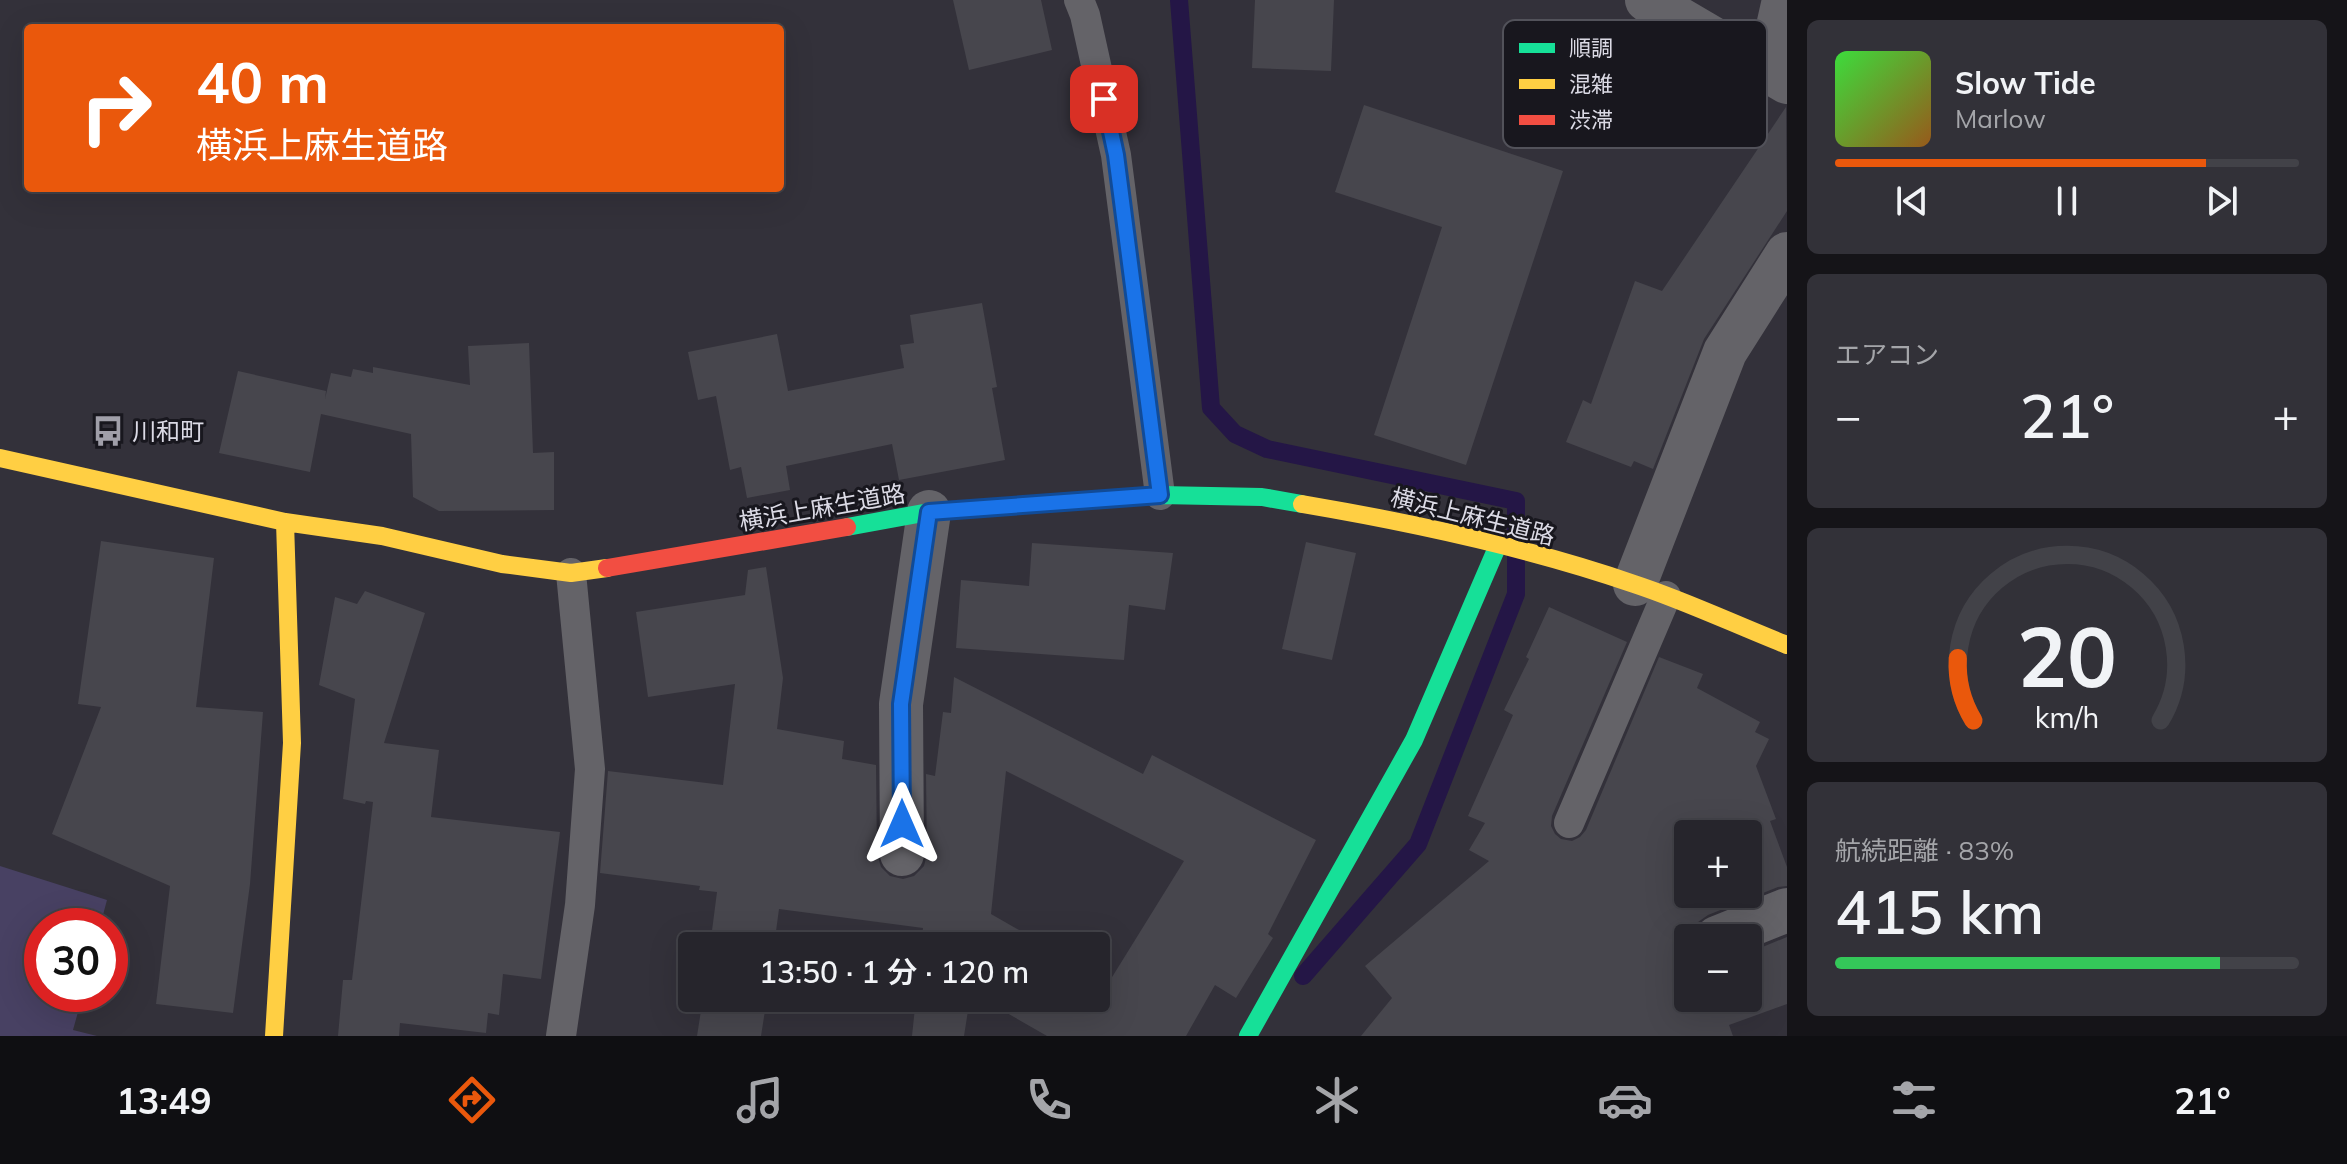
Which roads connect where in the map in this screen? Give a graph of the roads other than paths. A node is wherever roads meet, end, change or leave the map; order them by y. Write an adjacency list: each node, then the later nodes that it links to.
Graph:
1 (1079, 0): 8 (lane)
2 (1647, 0): 4 (street)
3 (1784, 0): 5 (street)
4 (1681, 20)
5 (1778, 76)
6 (1787, 254): 13 (street)
7 (0, 458): 10 (main road, 横浜上麻生道路)
8 (1160, 495): 9 (main road, 横浜上麻生道路); 11 (main road, 横浜上麻生道路)
9 (929, 512): 12 (main road, 横浜上麻生道路); 16 (street)
10 (285, 522): 12 (main road, 横浜上麻生道路); 19 (main road)
11 (1505, 546): 13 (main road, 横浜上麻生道路); 21 (main road)
12 (571, 573): 20 (lane)
13 (1651, 590): 14 (main road, 横浜上麻生道路); 15 (lane)
14 (1787, 652)
15 (1569, 823)
16 (902, 854)
17 (1787, 910): 18 (street)
18 (1752, 924)
19 (274, 1036)
20 (561, 1036)
21 (1248, 1036)

